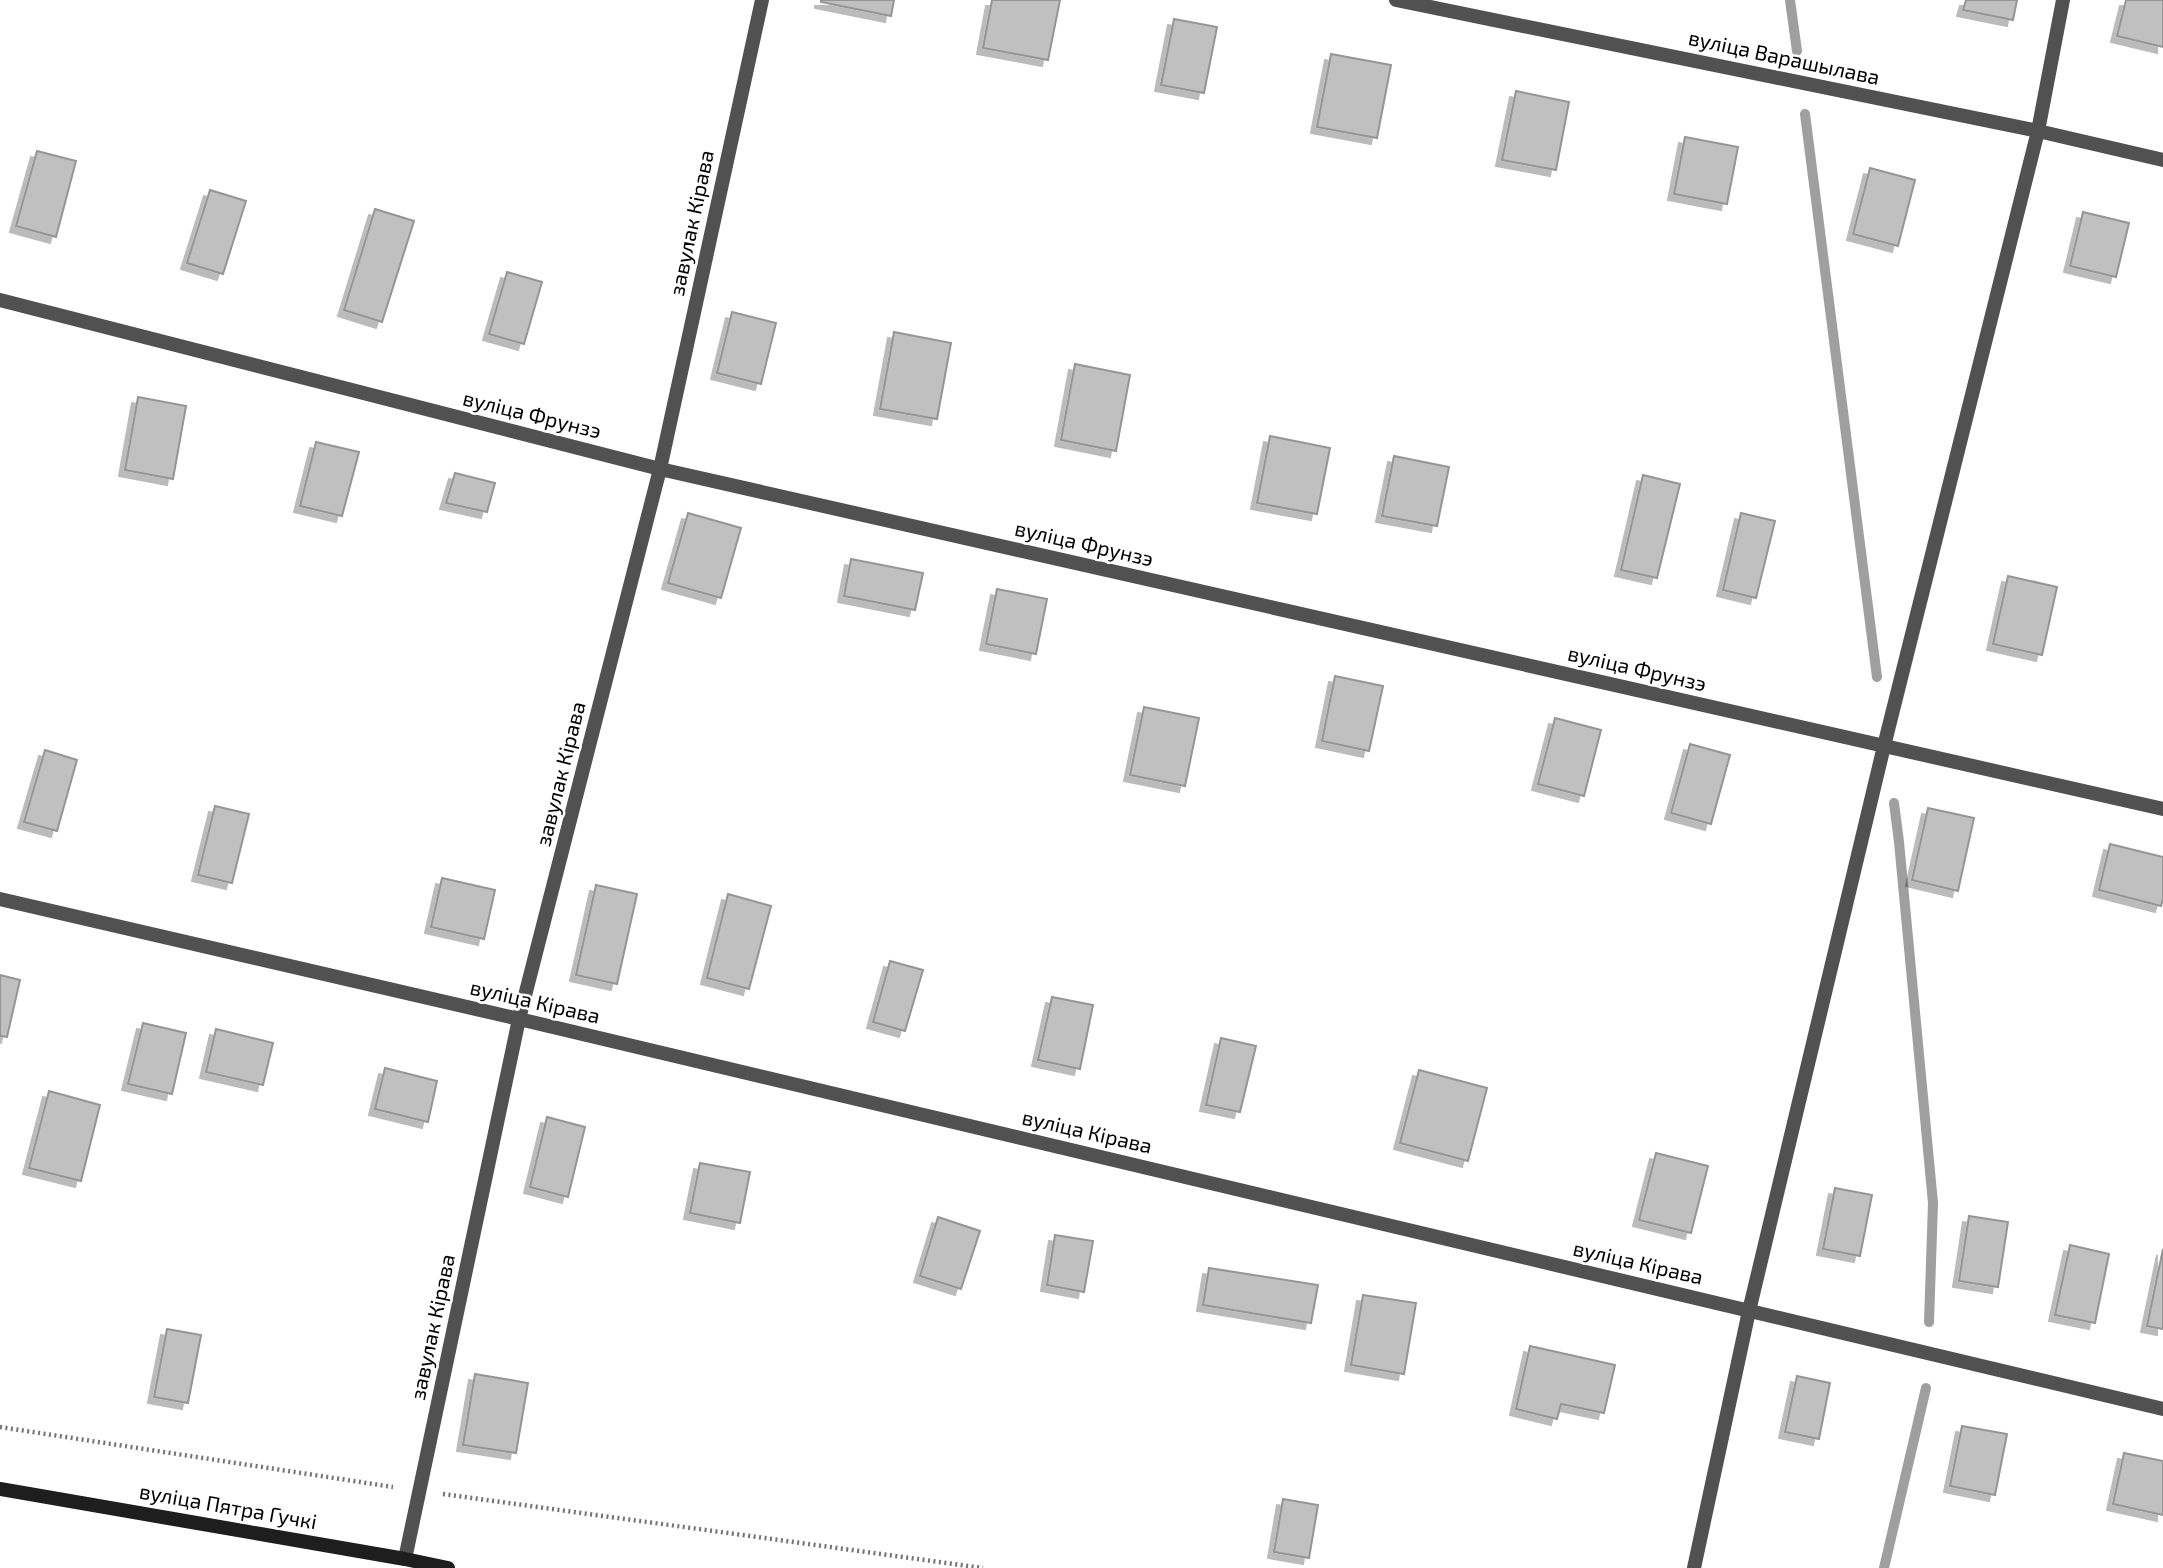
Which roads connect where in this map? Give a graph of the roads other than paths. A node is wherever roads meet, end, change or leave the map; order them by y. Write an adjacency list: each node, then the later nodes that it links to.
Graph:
1 (762, 0): 7 (street, завулак Кірава)
2 (1396, 0): 4 (street, вуліца Варашылава)
3 (2063, 0): 4 (street)
4 (2038, 131): 5 (street, вуліца Варашылава); 8 (street)
5 (2163, 160)
6 (0, 300): 7 (street, вуліца Фрунзэ)
7 (660, 469): 8 (street, вуліца Фрунзэ); 11 (street, завулак Кірава)
8 (1884, 746): 9 (street, вуліца Фрунзэ); 12 (street)
9 (2163, 809)
10 (0, 899): 11 (street, вуліца Кірава)
11 (519, 1019): 12 (street, вуліца Кірава); 15 (street, завулак Кірава)
12 (1749, 1311): 13 (street, вуліца Кірава); 17 (street)
13 (2163, 1409)
14 (0, 1489): 15 (street, вуліца Пятра Гучкі)
15 (405, 1559): 16 (street, вуліца Пятра Гучкі)
16 (448, 1568)
17 (1694, 1568)

